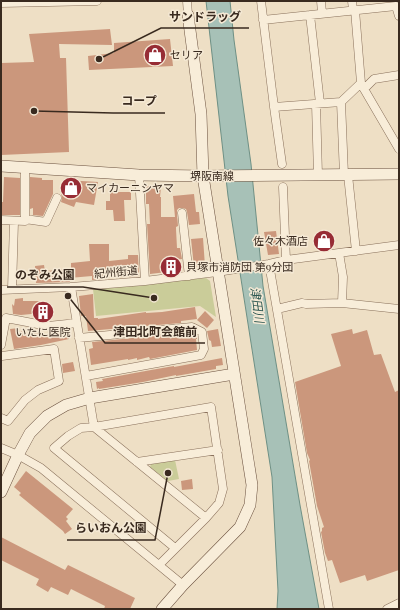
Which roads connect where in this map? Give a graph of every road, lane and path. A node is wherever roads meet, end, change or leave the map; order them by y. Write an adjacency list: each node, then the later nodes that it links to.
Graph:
1 (97, 1): 6 (street)
2 (187, 1): 11 (street)
3 (261, 1): 13 (street)
4 (321, 1): 9 (street)
5 (352, 1): 8 (street)
6 (1, 3)
7 (385, 4): 8 (street); 12 (street)
8 (354, 10): 9 (street); 15 (street)
9 (322, 14): 10 (street)
10 (310, 15): 13 (street); 17 (street)
11 (188, 16): 27 (street)
12 (399, 16)
13 (263, 20): 18 (street)
14 (399, 75): 15 (street)
15 (362, 86): 16 (street); 19 (street)
16 (340, 102): 17 (street); 26 (street)
17 (318, 104): 18 (street); 25 (street)
18 (274, 107): 20 (street)
19 (399, 149)
20 (282, 164)
21 (1, 166): 22 (street, 堺阪南線)
22 (25, 168): 24 (street, 堺阪南線); 31 (street)
23 (399, 174): 26 (street, 堺阪南線)
24 (139, 175): 27 (street, 堺阪南線); 41 (street)
25 (318, 175): 26 (street, 堺阪南線); 27 (street, 堺阪南線)
26 (346, 175): 35 (street)
27 (202, 176): 39 (street)
28 (283, 187): 37 (street)
29 (57, 198): 31 (street)
30 (182, 213): 40 (street)
31 (25, 219): 33 (street)
32 (1, 220): 33 (street)
33 (14, 222): 43 (street)
34 (399, 245): 35 (street)
35 (356, 251): 36 (street)
36 (339, 253): 37 (street); 45 (street)
37 (286, 260): 38 (street)
38 (268, 264): 39 (street, 紀州街道); 46 (street)
39 (217, 272): 40 (street, 紀州街道); 52 (street)
40 (189, 276): 41 (street, 紀州街道)
41 (145, 281): 42 (street, 紀州街道)
42 (71, 287): 43 (street, 紀州街道); 48 (street)
43 (12, 289): 44 (street, 紀州街道)
44 (1, 290)
45 (342, 303): 46 (street); 47 (street)
46 (276, 309): 68 (street)
47 (399, 309)
48 (77, 323): 49 (street); 50 (street)
49 (79, 338): 53 (street); 53 (street)
50 (1, 345)
51 (1, 354): 55 (street)
52 (234, 374): 54 (street); 65 (street)
53 (86, 376): 54 (street)
54 (90, 398): 56 (street); 59 (street)
55 (1, 418)
56 (94, 427): 58 (street); 60 (street); 63 (street)
57 (1, 448): 59 (street)
58 (218, 450): 60 (street); 62 (street)
59 (18, 455): 61 (street); 64 (street)
60 (137, 462): 62 (street)
61 (1, 492)
62 (206, 518): 63 (street)
63 (175, 548): 64 (street)
64 (159, 565): 65 (street)
65 (183, 585): 67 (street)
66 (399, 603): 69 (street)
67 (162, 609)
68 (329, 609)
69 (387, 609)

